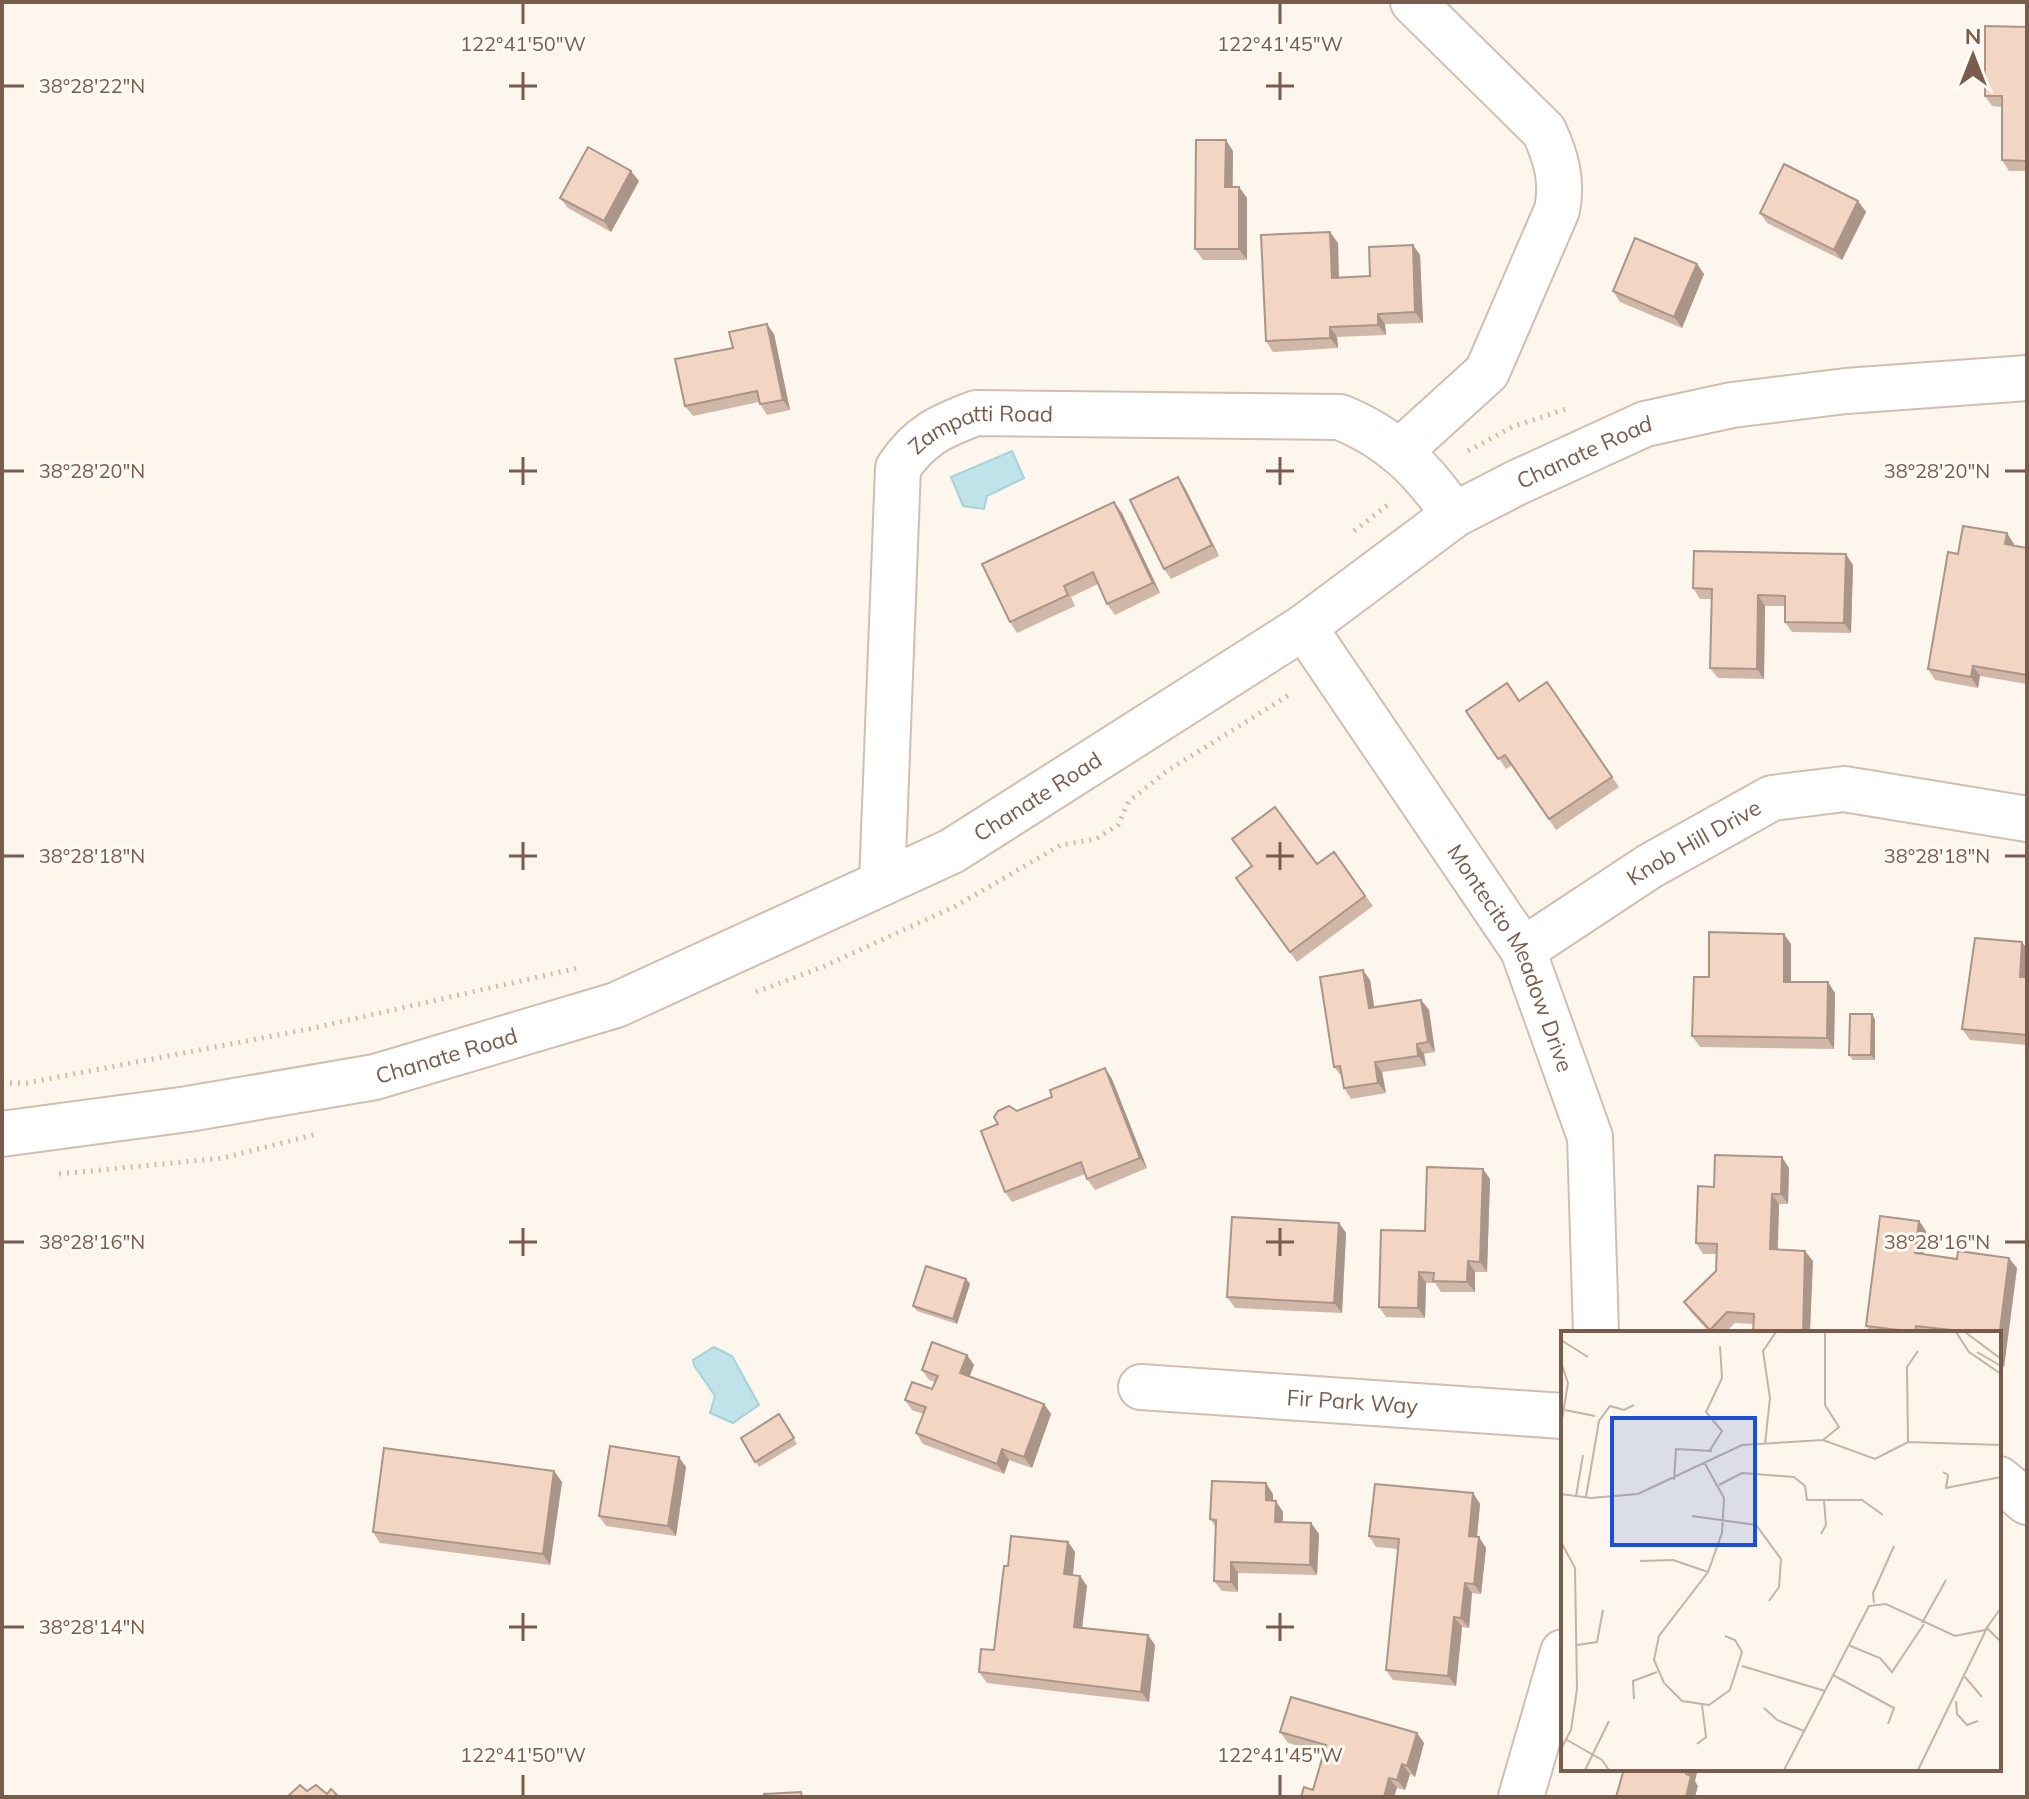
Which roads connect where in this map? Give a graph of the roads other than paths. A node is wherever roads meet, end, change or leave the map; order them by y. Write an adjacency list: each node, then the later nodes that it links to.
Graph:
1 (1413, 2): 3 (street)
2 (2027, 378): 4 (street, Chanate Road)
3 (1413, 463): 4 (street, Zampatti Road); 7 (street, Zampatti Road)
4 (1454, 515): 5 (street, Chanate Road)
5 (1304, 627): 7 (street, Chanate Road); 8 (street, Montecito Meadow Drive)
6 (2027, 819): 8 (street, Knob Hill Drive)
7 (882, 883): 9 (street, Chanate Road)
8 (1523, 950): 10 (street, Montecito Meadow Drive)
9 (2, 1134)
10 (1596, 1331)
11 (1141, 1387): 12 (street, Fir Park Way)
12 (1561, 1416)
13 (2001, 1481): 14 (street)
14 (2027, 1502)
15 (1561, 1659): 16 (street)
16 (1521, 1797)

